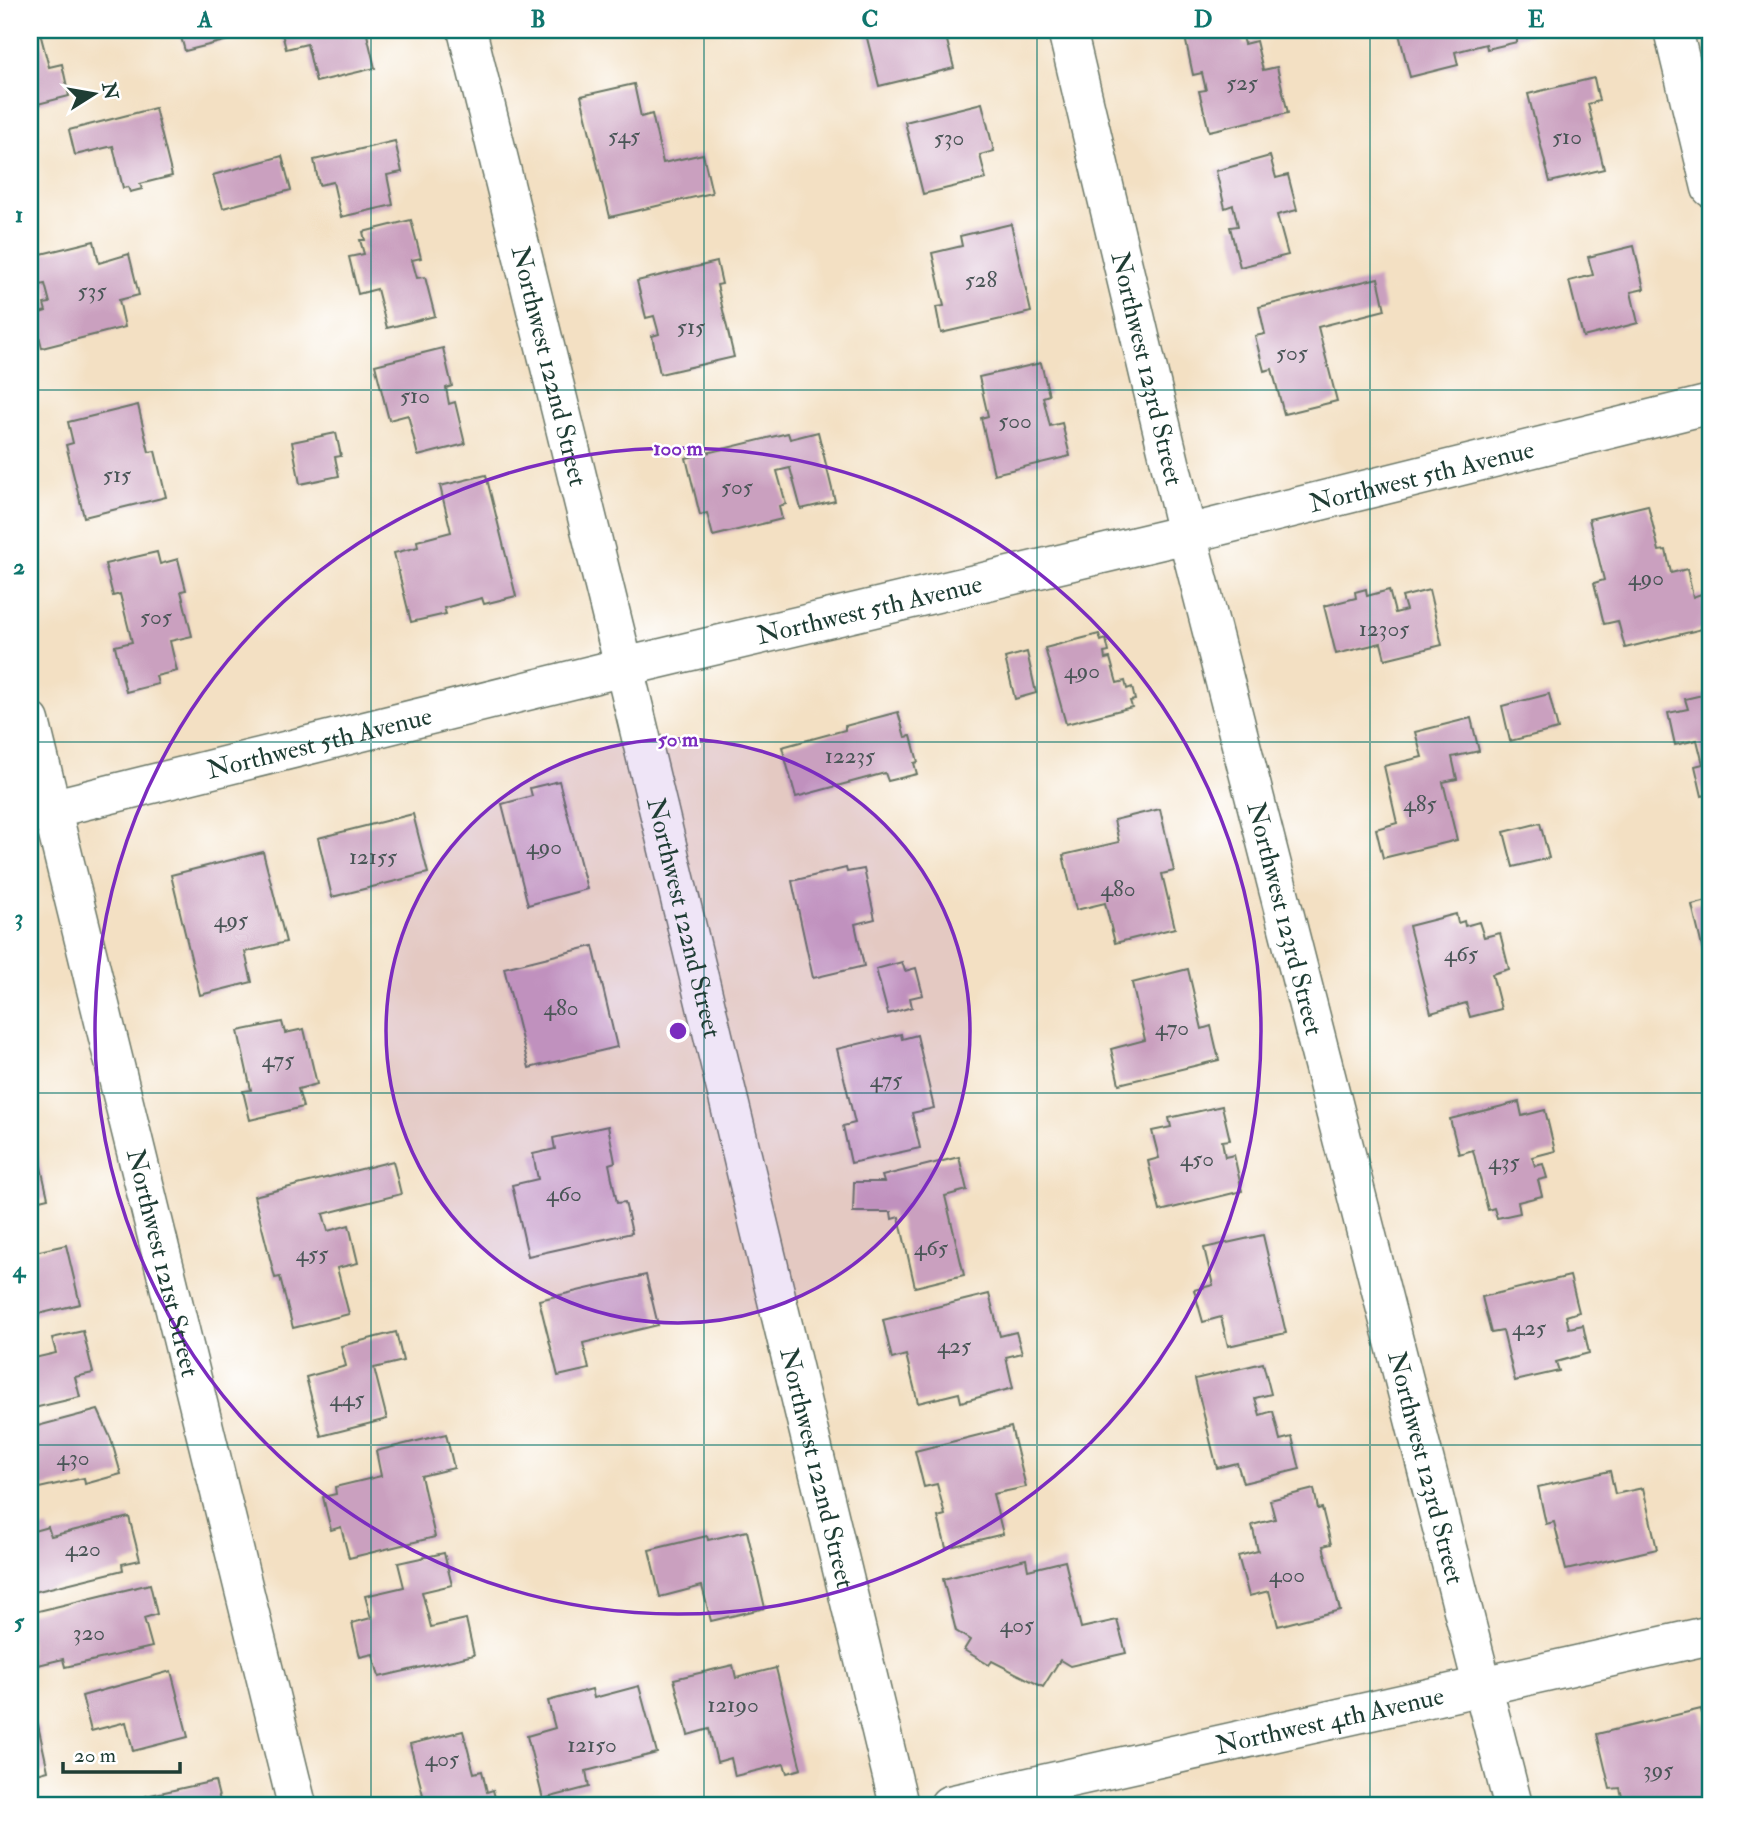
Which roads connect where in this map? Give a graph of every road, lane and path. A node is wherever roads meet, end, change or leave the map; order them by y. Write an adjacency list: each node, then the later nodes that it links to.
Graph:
1 (467, 30): 7 (street, Northwest 122nd Street)
2 (1067, 30): 6 (street, Northwest 123rd Street)
3 (1673, 30): 4 (street)
4 (1711, 188)
5 (1711, 404): 6 (street, Northwest 5th Avenue)
6 (1186, 534): 7 (street, Northwest 5th Avenue); 11 (street, Northwest 123rd Street)
7 (624, 667): 9 (street, Northwest 5th Avenue); 13 (street, Northwest 122nd Street)
8 (30, 721): 9 (street, Northwest 121st Street)
9 (40, 811): 12 (street, Northwest 121st Street)
10 (1711, 1635): 11 (street, Northwest 4th Avenue)
11 (1484, 1686): 14 (street, Northwest 4th Avenue); 15 (street, Northwest 123rd Street)
12 (297, 1805)
13 (899, 1805)
14 (949, 1805)
15 (1513, 1805)

